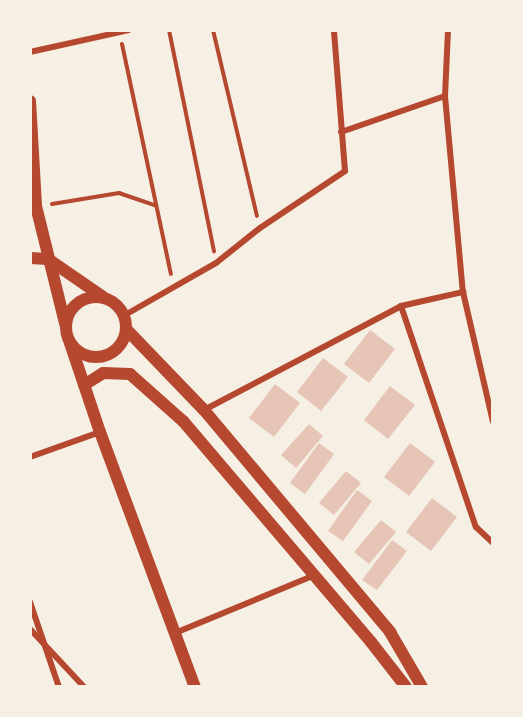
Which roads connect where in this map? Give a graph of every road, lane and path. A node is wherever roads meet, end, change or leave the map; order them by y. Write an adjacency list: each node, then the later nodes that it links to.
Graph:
1 (129, 30): 6 (street)
2 (169, 30): 16 (path)
3 (213, 30): 13 (path)
4 (334, 30): 10 (street)
5 (448, 30): 8 (street)
6 (119, 32): 7 (street); 12 (path)
7 (30, 51)
8 (445, 96): 10 (street); 18 (street)
9 (30, 101): 11 (main road)
10 (341, 132): 13 (street)
11 (36, 206): 12 (path); 15 (main road)
12 (156, 206): 17 (path)
13 (260, 228): 16 (street)
14 (30, 258): 15 (main road)
15 (48, 259): 19 (main road); 22 (main road)
16 (216, 263): 17 (street)
17 (174, 289): 21 (street)
18 (463, 292): 20 (street); 29 (street)
19 (103, 297): 21 (main road); 22 (main road)
20 (401, 306): 28 (street); 32 (street)
21 (124, 315): 23 (main road)
22 (65, 323): 24 (main road)
23 (127, 330): 25 (main road); 28 (main road)
24 (70, 343): 25 (main road); 27 (main road)
25 (108, 355): 26 (main road)
26 (130, 374): 27 (main road); 33 (main road)
27 (84, 385): 30 (main road)
28 (204, 410): 42 (main road)
29 (493, 422)
30 (100, 432): 31 (street); 36 (main road)
31 (30, 457)
32 (493, 543)
33 (315, 575): 36 (street); 41 (main road)
34 (30, 602): 37 (street)
35 (30, 629): 37 (street)
36 (174, 633): 40 (main road)
37 (43, 643): 38 (street); 39 (street)
38 (59, 687)
39 (84, 687)
40 (195, 687)
41 (406, 687)
42 (422, 687)

